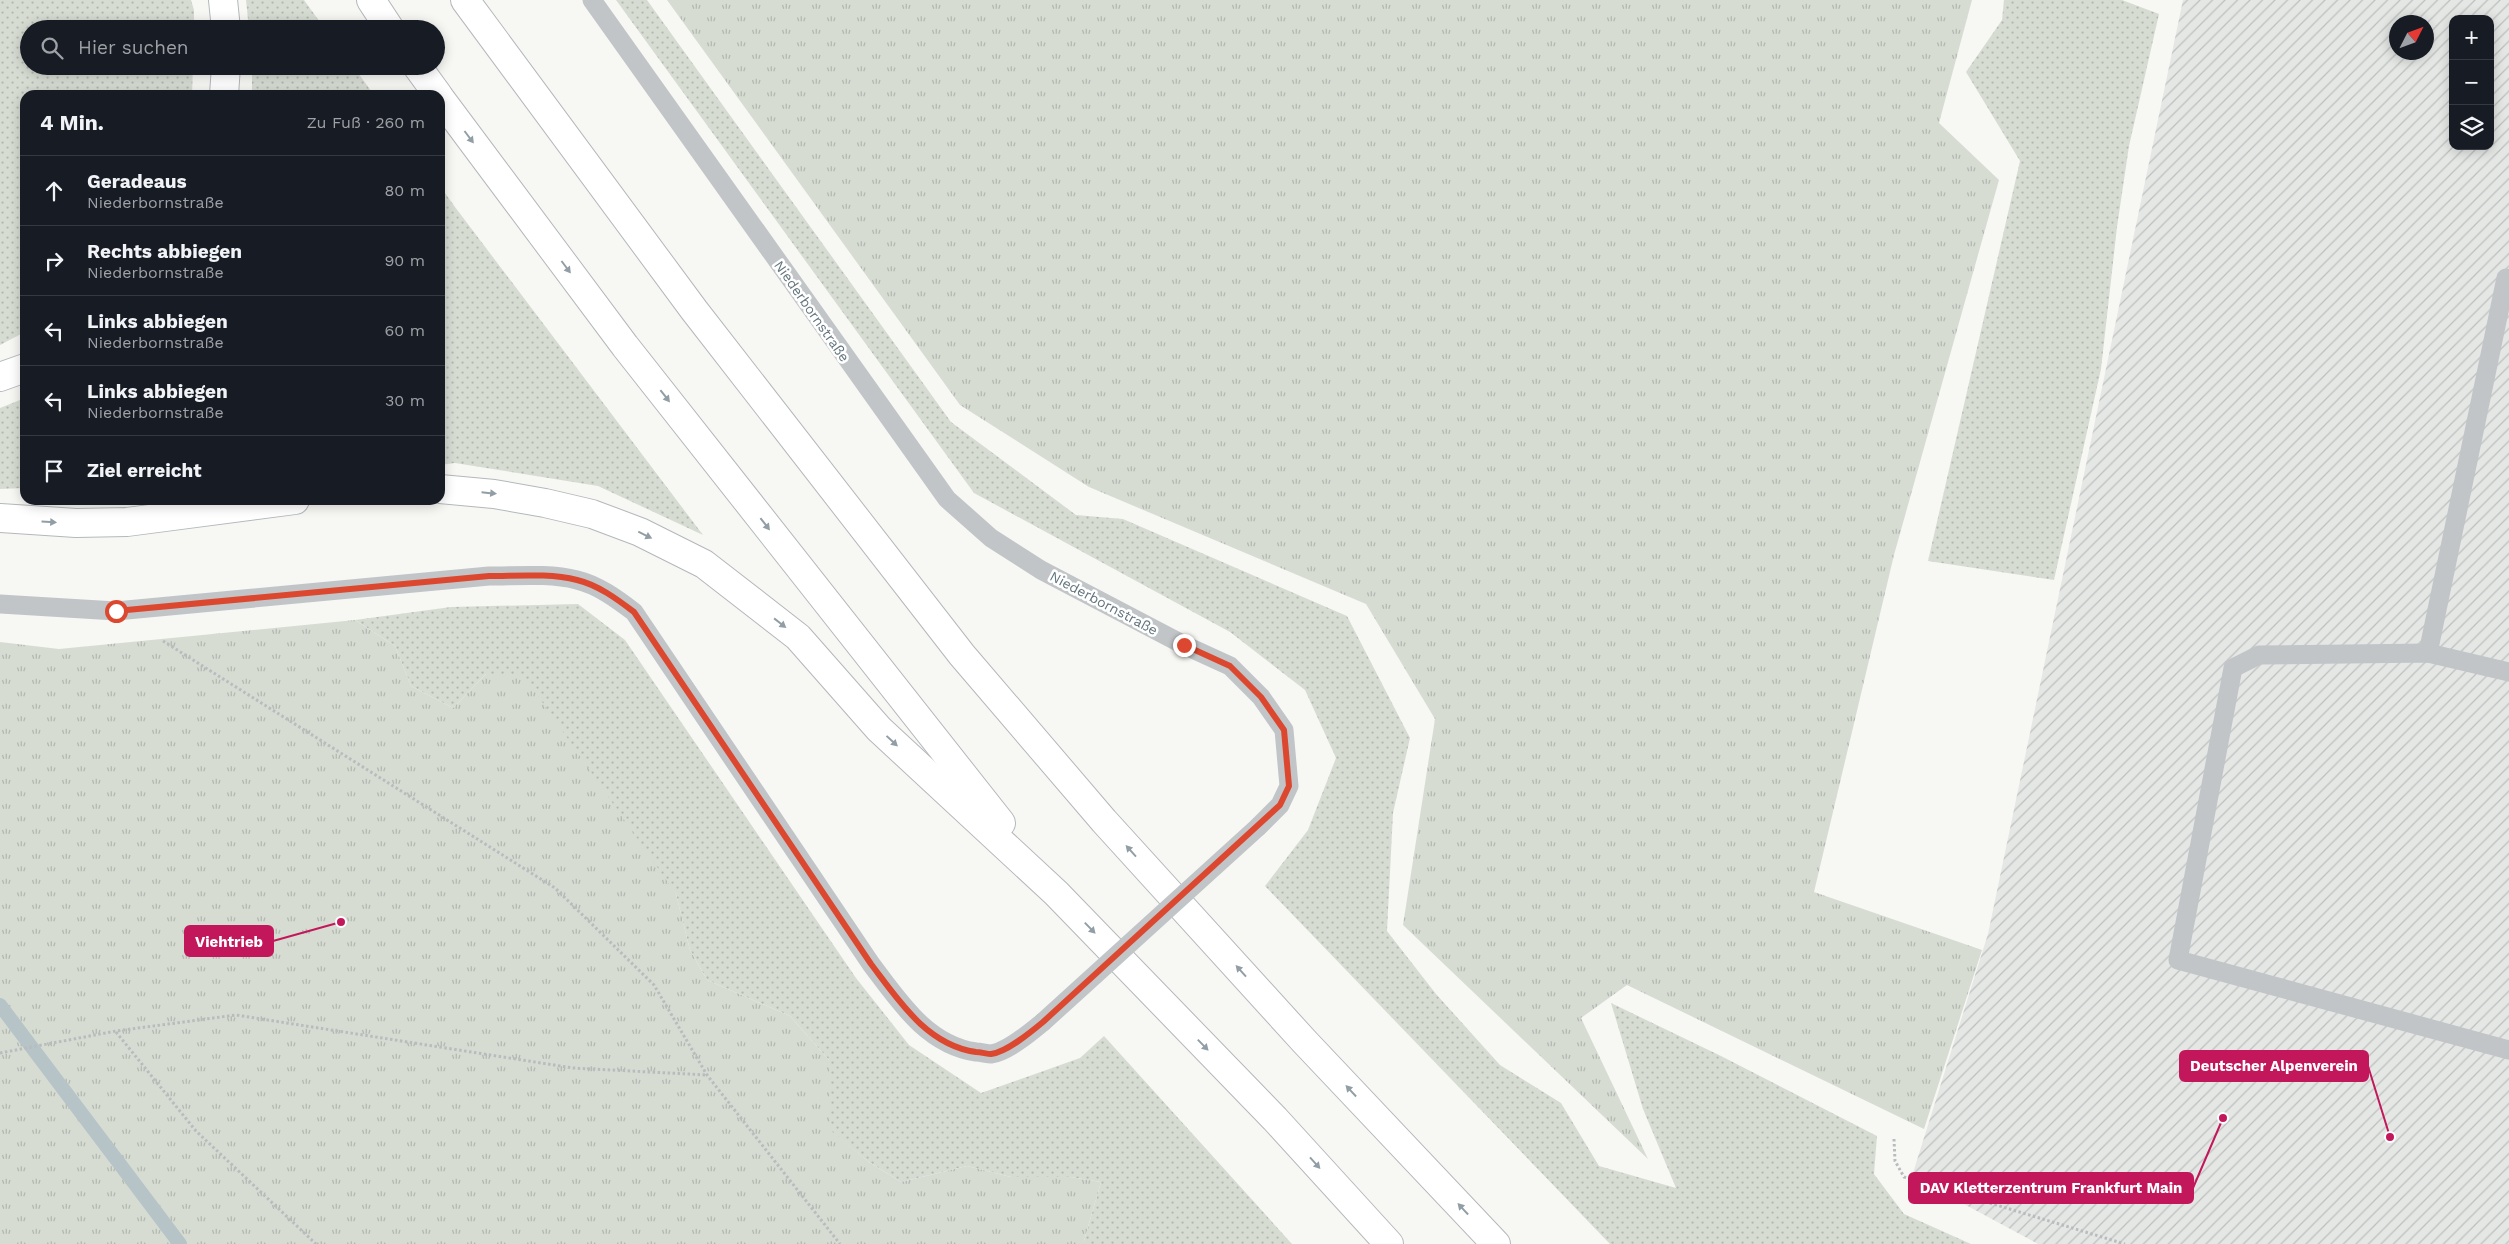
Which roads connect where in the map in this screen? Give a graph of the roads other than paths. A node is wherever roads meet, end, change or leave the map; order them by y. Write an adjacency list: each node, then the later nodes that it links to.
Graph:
1 (223, 0): 5 (highway)
2 (370, 0): 6 (highway)
3 (465, 0): 24 (highway, one-way to 3)
4 (592, 0): 18 (lane, Niederbornstraße, bridge)
5 (225, 20)
6 (384, 20)
7 (225, 75): 9 (highway)
8 (423, 75): 10 (highway)
9 (224, 90)
10 (434, 90)
11 (445, 104): 21 (highway, one-way to 21)
12 (2506, 278): 19 (lane)
13 (20, 370): 14 (highway)
14 (0, 378)
15 (445, 489): 21 (highway, one-way to 21)
16 (256, 505): 17 (highway, one-way to 16)
17 (0, 518)
18 (0, 604)
19 (2428, 653): 20 (lane); 22 (lane)
20 (2509, 672)
21 (1056, 893): 23 (highway, one-way to 23)
22 (2509, 1050)
23 (1388, 1244)
24 (1496, 1244)

